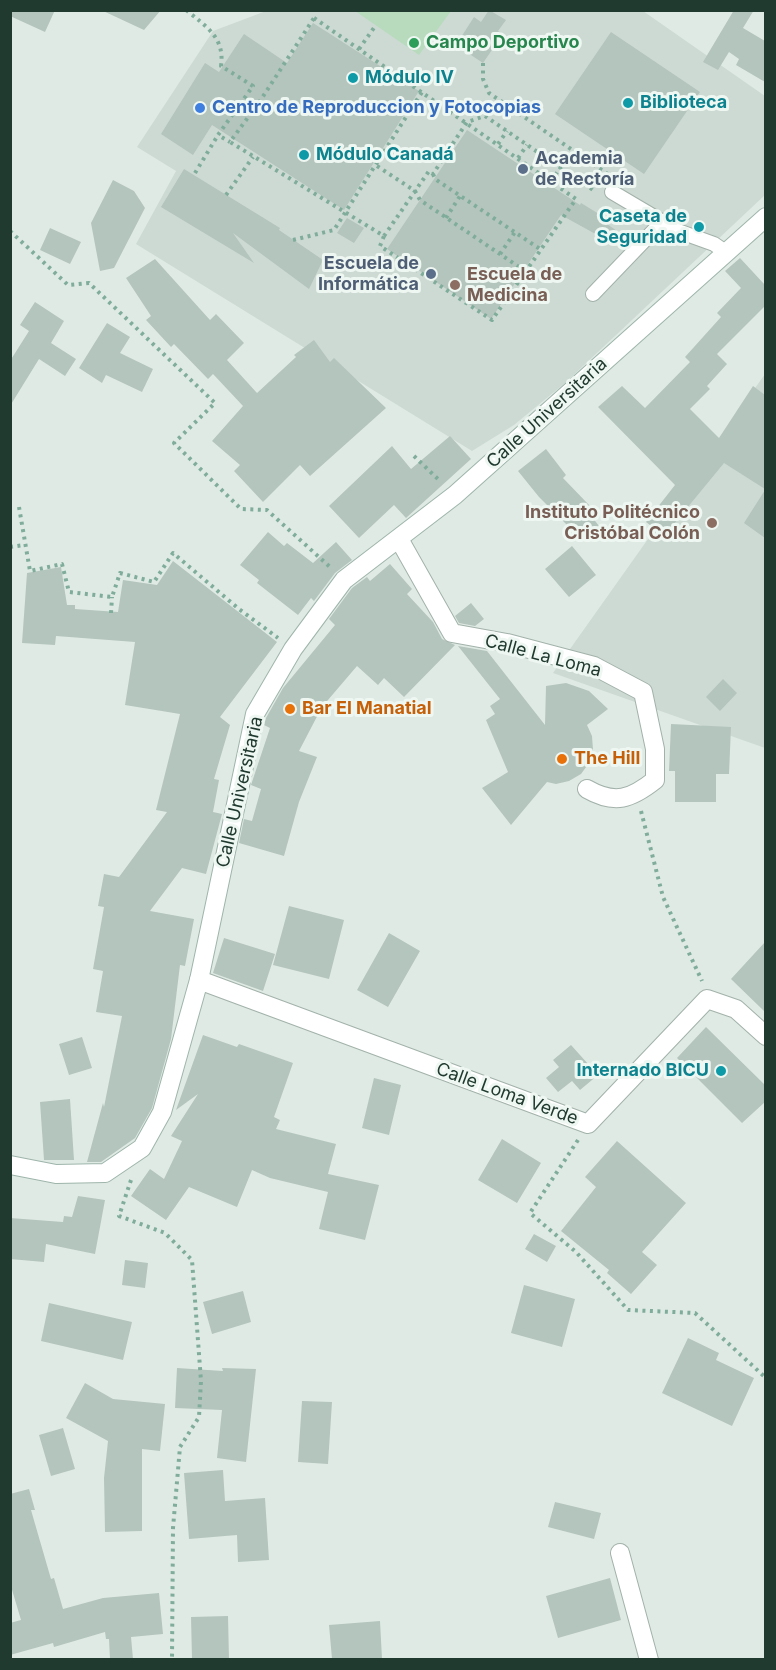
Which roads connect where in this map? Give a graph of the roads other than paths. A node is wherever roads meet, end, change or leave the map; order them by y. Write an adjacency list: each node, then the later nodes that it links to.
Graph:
1 (612, 192): 3 (lane)
2 (765, 217): 4 (street, Calle Universitaria)
3 (662, 222): 4 (lane); 5 (lane)
4 (727, 253): 6 (street, Calle Universitaria)
5 (593, 294)
6 (399, 539): 7 (street, Calle La Loma); 8 (street, Calle Universitaria)
7 (587, 789)
8 (199, 980): 9 (street, Calle Loma Verde); 10 (street, Calle Universitaria)
9 (765, 1036)
10 (10, 1165)
11 (620, 1553): 12 (street)
12 (649, 1659)

